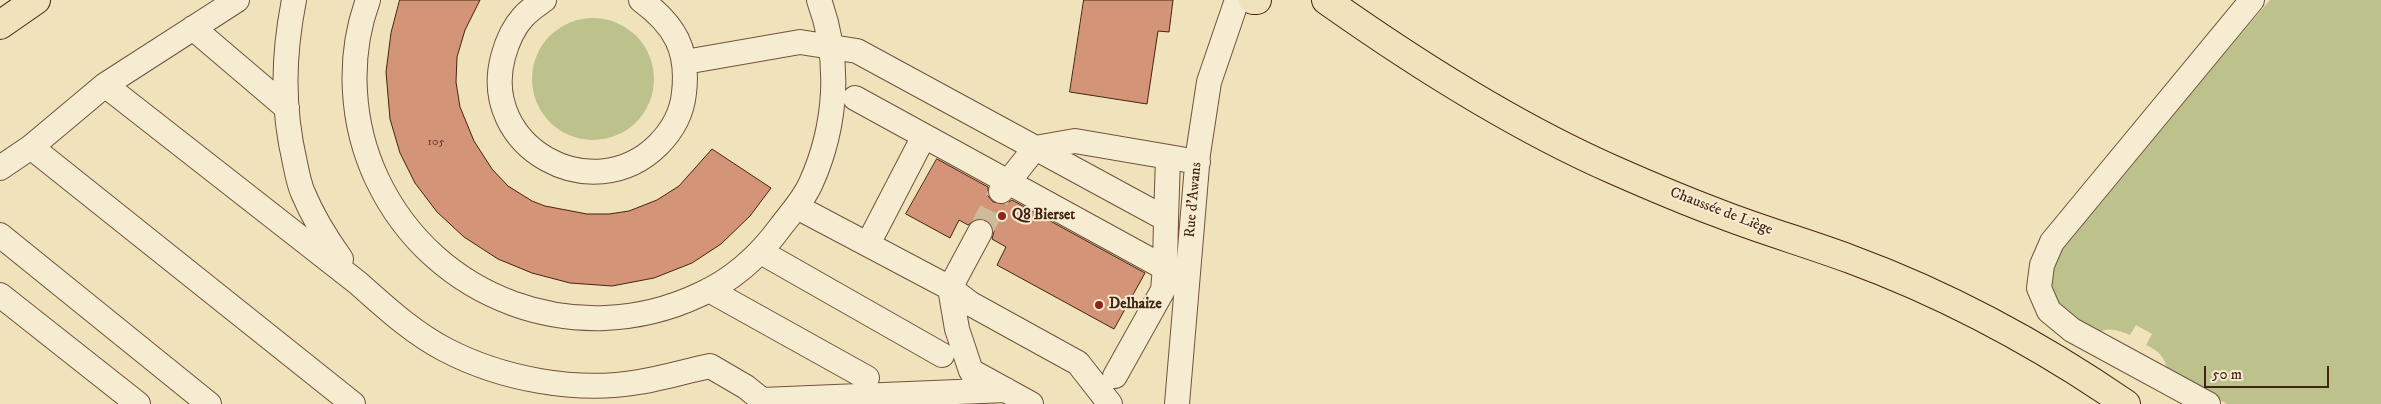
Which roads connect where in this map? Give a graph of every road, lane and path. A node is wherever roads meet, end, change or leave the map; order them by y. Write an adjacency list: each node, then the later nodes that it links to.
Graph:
1 (36, 0): 11 (main road)
2 (237, 0): 12 (street)
3 (294, 0): 17 (street)
4 (368, 0): 34 (street)
5 (544, 0): 14 (street)
6 (641, 0): 14 (street)
7 (819, 0): 13 (street)
8 (1237, 0): 22 (street, Rue d'Awans)
9 (1326, 0): 47 (main road, Chaussée de Liège)
10 (2252, 0): 48 (street)
11 (0, 25)
12 (193, 28): 15 (street); 17 (street)
13 (832, 47): 14 (street); 20 (street); 25 (street)
14 (685, 62)
15 (105, 85): 19 (street); 32 (street)
16 (855, 98): 18 (street)
17 (287, 108): 32 (street)
18 (924, 136): 24 (street); 29 (street)
19 (30, 147): 23 (street); 44 (street)
20 (1035, 148): 21 (street); 24 (street); 26 (street)
21 (1168, 158): 22 (street); 26 (street)
22 (1198, 162): 46 (street, Rue d'Awans)
23 (0, 168)
24 (1004, 186): 31 (street)
25 (797, 207): 29 (street); 30 (street)
26 (1166, 219): 31 (street)
27 (980, 232): 33 (street)
28 (0, 235): 43 (street)
29 (868, 244): 33 (street)
30 (761, 252): 34 (street); 36 (street)
31 (1165, 268): 37 (street)
32 (358, 283): 40 (street)
33 (950, 288): 39 (street); 45 (street)
34 (709, 290): 38 (street)
35 (0, 295): 42 (street)
36 (942, 355)
37 (1114, 376)
38 (868, 378)
39 (1001, 397): 40 (street); 41 (street)
40 (764, 402)
41 (1030, 403)
42 (138, 404)
43 (209, 404)
44 (353, 404)
45 (1110, 404)
46 (1177, 404)
47 (2126, 404)
48 (2208, 404)

